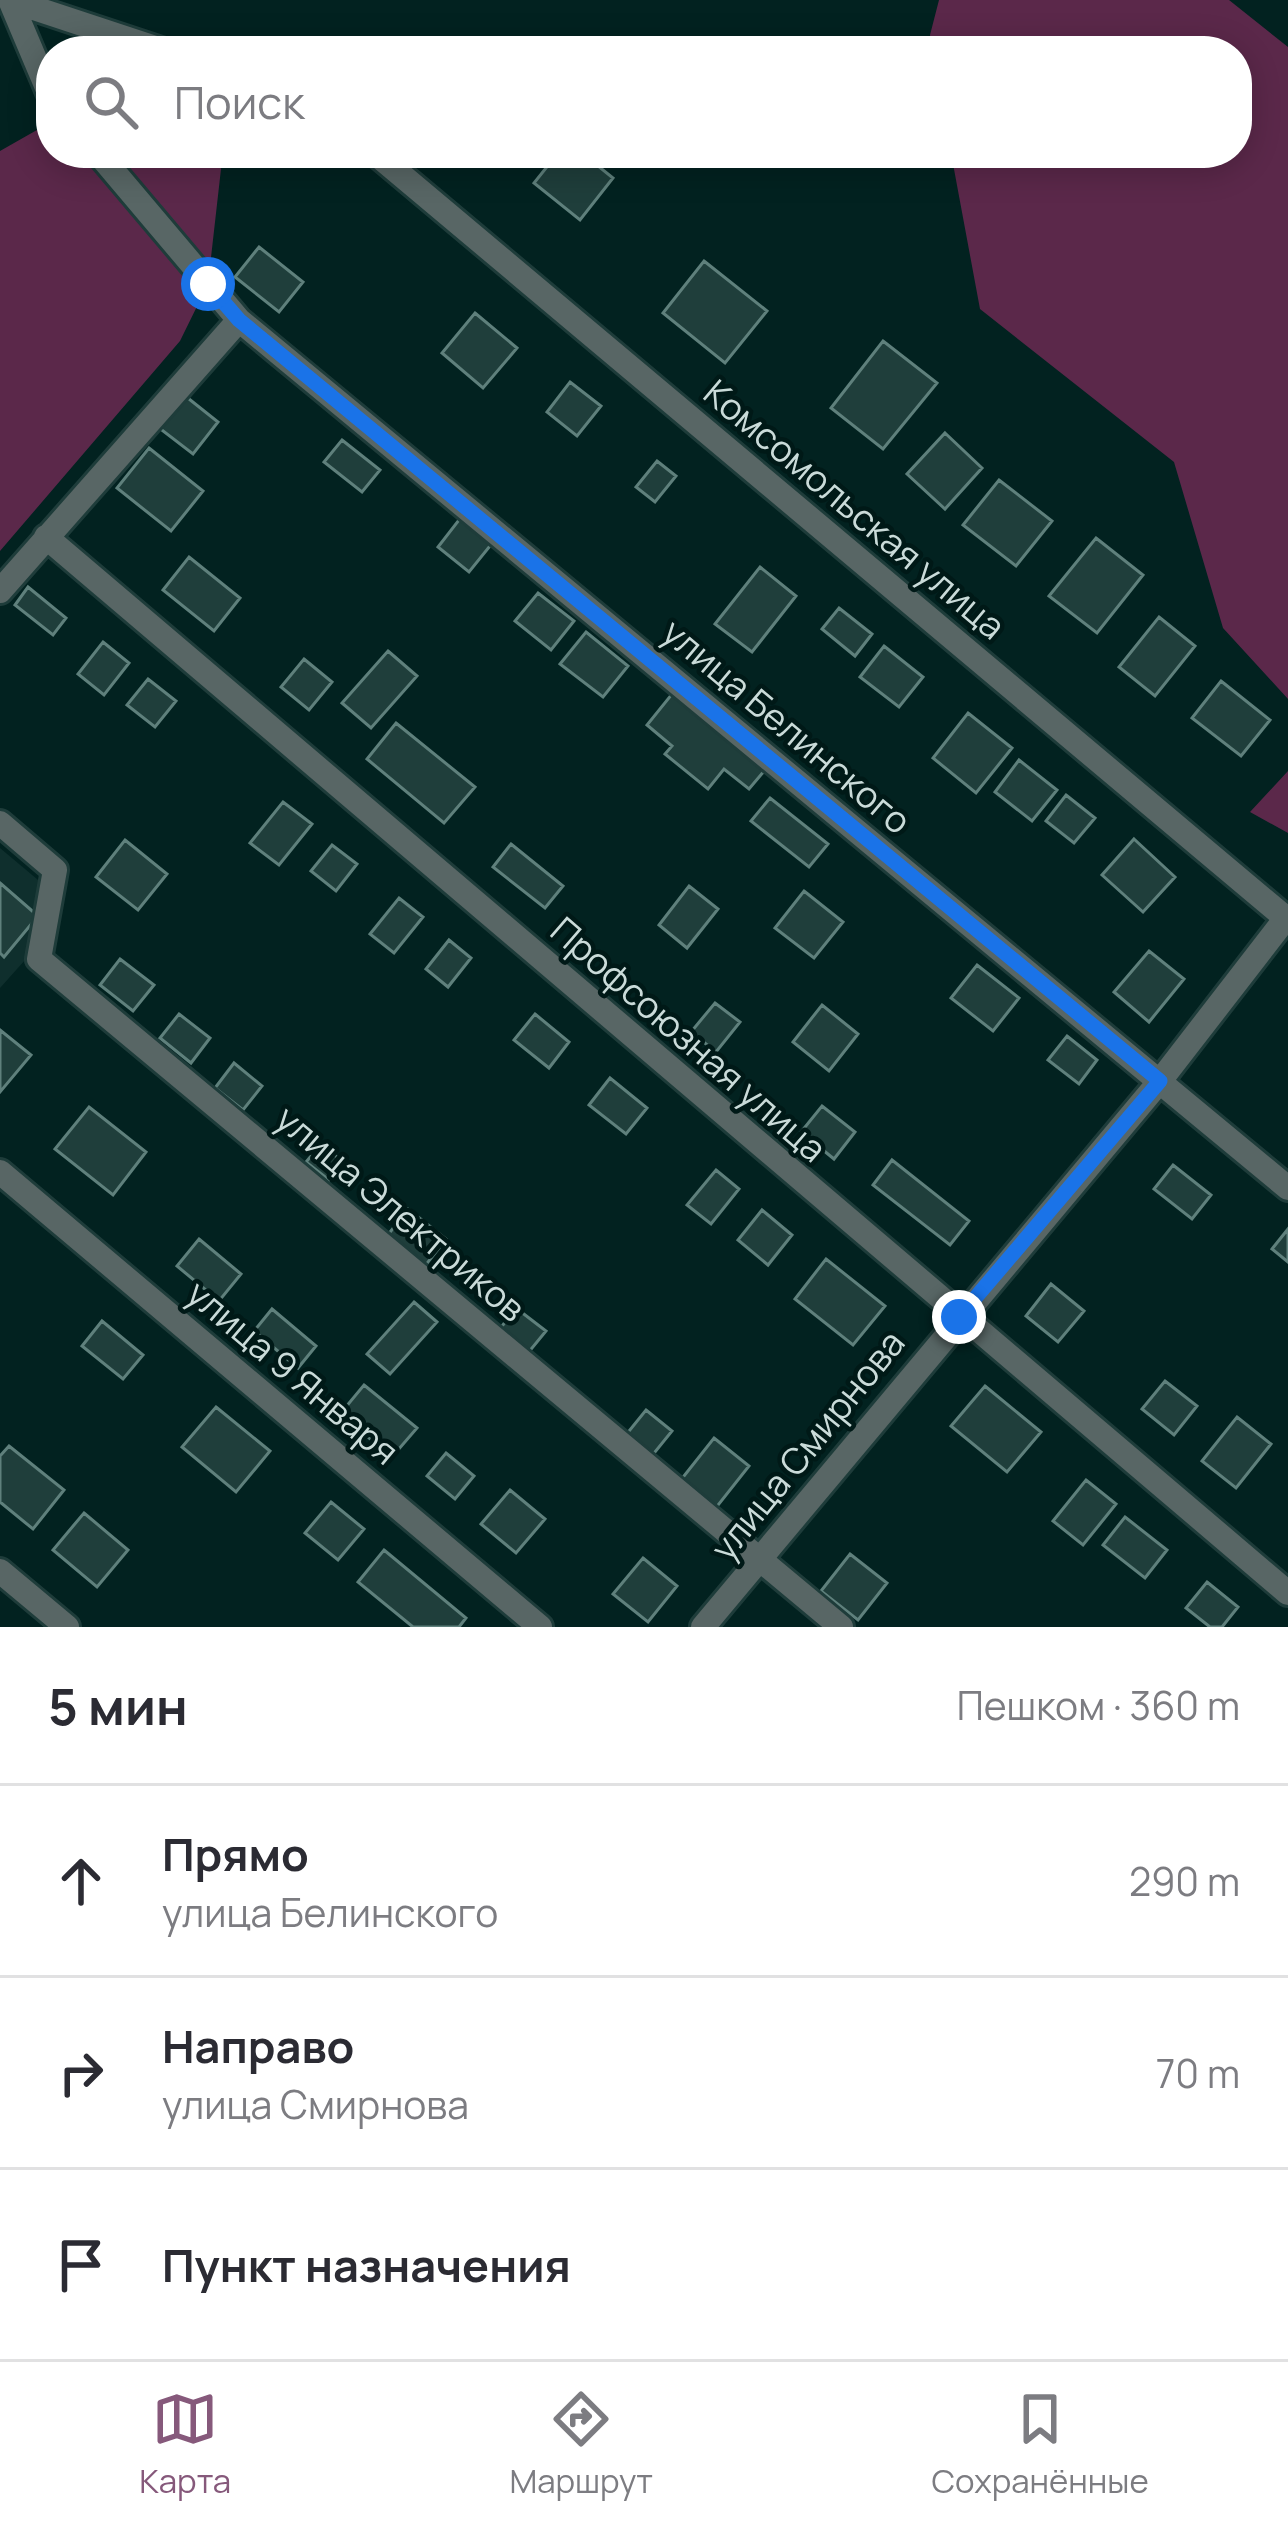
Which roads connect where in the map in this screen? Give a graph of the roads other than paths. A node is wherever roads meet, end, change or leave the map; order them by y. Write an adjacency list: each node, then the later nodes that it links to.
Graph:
1 (10, 0): 2 (street); 3 (street)
2 (119, 36)
3 (36, 62)
4 (111, 168): 6 (street, улица Белинского)
5 (393, 168): 10 (street, Комсомольская улица)
6 (239, 320): 7 (street); 11 (street, улица Белинского)
7 (46, 537): 8 (street); 14 (street, Профсоюзная улица)
8 (0, 591)
9 (0, 823): 15 (street, улица Электриков)
10 (1287, 919): 11 (street, улица Смирнова)
11 (1160, 1081): 13 (street, улица Белинского); 14 (street, улица Смирнова)
12 (0, 1172): 19 (street, улица 9 Января)
13 (1288, 1188)
14 (959, 1317): 15 (street, улица Смирнова); 17 (street, Профсоюзная улица)
15 (761, 1559): 20 (street, улица Смирнова); 21 (street, улица Электриков)
16 (0, 1570): 18 (street)
17 (1288, 1593)
18 (68, 1627)
19 (539, 1627)
20 (703, 1627)
21 (841, 1627)

